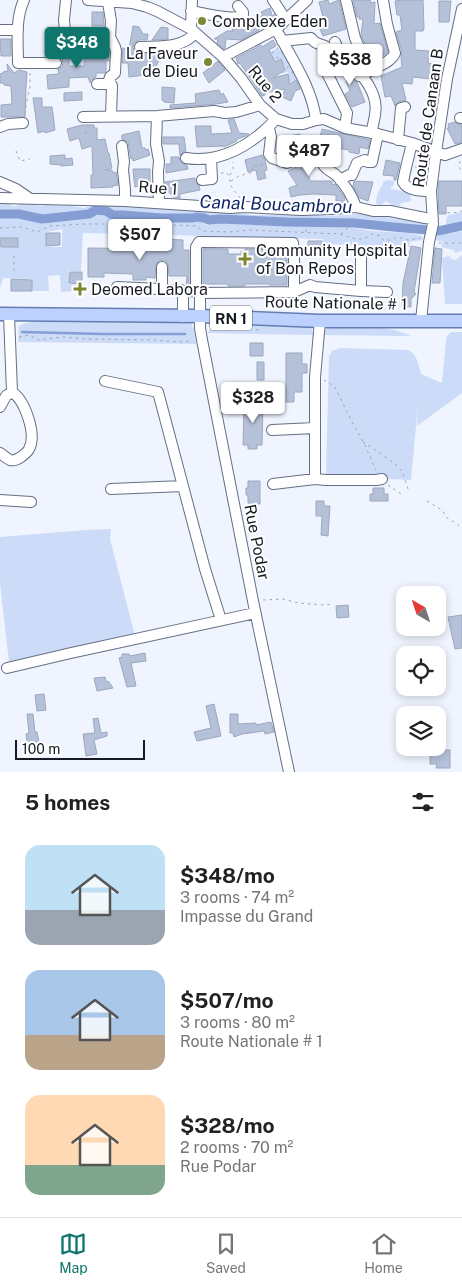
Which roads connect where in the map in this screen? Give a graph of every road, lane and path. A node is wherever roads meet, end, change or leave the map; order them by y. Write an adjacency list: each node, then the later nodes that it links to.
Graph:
1 (24, 0): 17 (street)
2 (66, 0): 21 (street)
3 (88, 0): 8 (street, Rue 2)
4 (273, 0): 14 (street)
5 (306, 0): 14 (street)
6 (346, 0): 28 (street)
7 (383, 0): 28 (street)
8 (108, 2): 9 (street, Rue 2); 30 (street)
9 (131, 2): 10 (street, Rue 2)
10 (148, 4): 18 (street, Rue 2)
11 (192, 5): 12 (street); 18 (street)
12 (238, 6)
13 (462, 9): 49 (street, Route de Canaan B)
14 (286, 20): 15 (street)
15 (276, 29): 19 (street); 24 (street)
16 (0, 30): 17 (street)
17 (18, 30): 25 (street)
18 (193, 31): 22 (street); 24 (street, Rue 2)
19 (282, 41): 23 (street); 37 (street)
20 (335, 42): 28 (street)
21 (66, 43)
22 (140, 47)
23 (327, 56)
24 (223, 57): 31 (street, Rue 2)
25 (29, 63): 26 (street); 38 (path)
26 (56, 63)
27 (327, 74): 41 (street)
28 (361, 76): 42 (street)
29 (98, 84): 30 (street)
30 (111, 84): 33 (street)
31 (260, 105): 34 (street); 36 (street, Rue 2)
32 (405, 107): 43 (street)
33 (112, 116): 34 (street); 35 (street)
34 (158, 116): 70 (street)
35 (83, 117)
36 (276, 120): 37 (street, Rue 2); 40 (street)
37 (316, 120): 41 (street, Rue 2)
38 (22, 123): 39 (street)
39 (0, 127)
40 (269, 128): 48 (street); 53 (street)
41 (345, 128): 42 (street, Rue 2)
42 (374, 133): 43 (street, Rue 2); 63 (street)
43 (398, 140): 44 (street, Rue 2)
44 (412, 143): 49 (street, Rue 2); 57 (street)
45 (122, 146): 69 (street)
46 (460, 150): 49 (street); 59 (path)
47 (16, 151): 54 (path)
48 (234, 152): 52 (street); 61 (path)
49 (436, 152): 58 (street, Route de Canaan B)
50 (315, 153): 56 (street)
51 (186, 158): 52 (street)
52 (211, 158): 60 (street)
53 (272, 158): 55 (street); 64 (path)
54 (30, 159)
55 (297, 160): 56 (path)
56 (324, 165): 63 (street)
57 (407, 166): 58 (path); 66 (street)
58 (434, 168): 66 (street, Route de Canaan B)
59 (462, 173)
60 (213, 175): 61 (path); 62 (street)
61 (230, 176): 64 (path)
62 (202, 180)
63 (340, 180): 71 (street)
64 (230, 181): 72 (path)
65 (0, 182): 68 (street)
66 (431, 191): 75 (street, Route de Canaan B)
67 (0, 198): 68 (street, Rue 1)
68 (29, 198): 69 (street, Rue 1)
69 (125, 201): 70 (street, Rue 1)
70 (159, 204): 72 (street, Rue 1)
71 (356, 207): 73 (street, Rue 1); 75 (street, Rue 1); 78 (path)
72 (244, 208): 73 (street, Rue 1)
73 (309, 210): 77 (path)
74 (462, 211): 75 (path)
75 (433, 218): 79 (street, Route de Canaan B)
76 (0, 228): 77 (path)
77 (306, 233): 78 (path)
78 (340, 234): 79 (path)
79 (429, 242): 80 (path); 95 (street, Route de Canaan B)
80 (462, 243)
81 (361, 254): 87 (street)
82 (14, 256): 84 (path)
83 (162, 267): 86 (street)
84 (14, 271)
85 (117, 287): 86 (street)
86 (162, 289): 93 (street)
87 (361, 291): 89 (street); 90 (street)
88 (200, 292): 89 (street); 89 (street, Rue Podar); 92 (street, Rue Podar)
89 (294, 292)
90 (388, 292)
91 (5, 314): 93 (main road, Route Nationale # 1 / RN 1); 97 (street)
92 (200, 316): 93 (main road, Route Nationale # 1 / RN 1); 94 (main road, Route Nationale # 1 / RN 1); 98 (street, Rue Podar)
93 (183, 317)
94 (320, 321): 95 (main road, Route Nationale # 1 / RN 1); 99 (street)
95 (420, 321): 96 (main road, Route Nationale # 1 / RN 1)
96 (462, 321)
97 (10, 338): 98 (path); 101 (street)
98 (202, 340): 118 (street, Rue Podar)
99 (315, 376): 103 (street); 105 (path)
100 (105, 381): 110 (street)
101 (12, 392): 102 (street); 106 (street)
102 (0, 407)
103 (314, 428): 104 (street); 107 (street)
104 (272, 430)
105 (363, 441): 108 (path); 112 (path)
106 (0, 452)
107 (315, 479): 108 (street); 109 (street)
108 (382, 479): 113 (path)
109 (273, 484)
110 (183, 486): 111 (street); 121 (street)
111 (111, 489)
112 (409, 491)
113 (404, 496)
114 (0, 500): 116 (street)
115 (427, 501): 117 (path)
116 (31, 502)
117 (462, 528)
118 (253, 601): 119 (path); 120 (street, Rue Podar)
119 (334, 604)
120 (256, 613): 121 (street); 123 (street, Rue Podar)
121 (221, 620): 122 (street)
122 (7, 668)
123 (289, 772)

